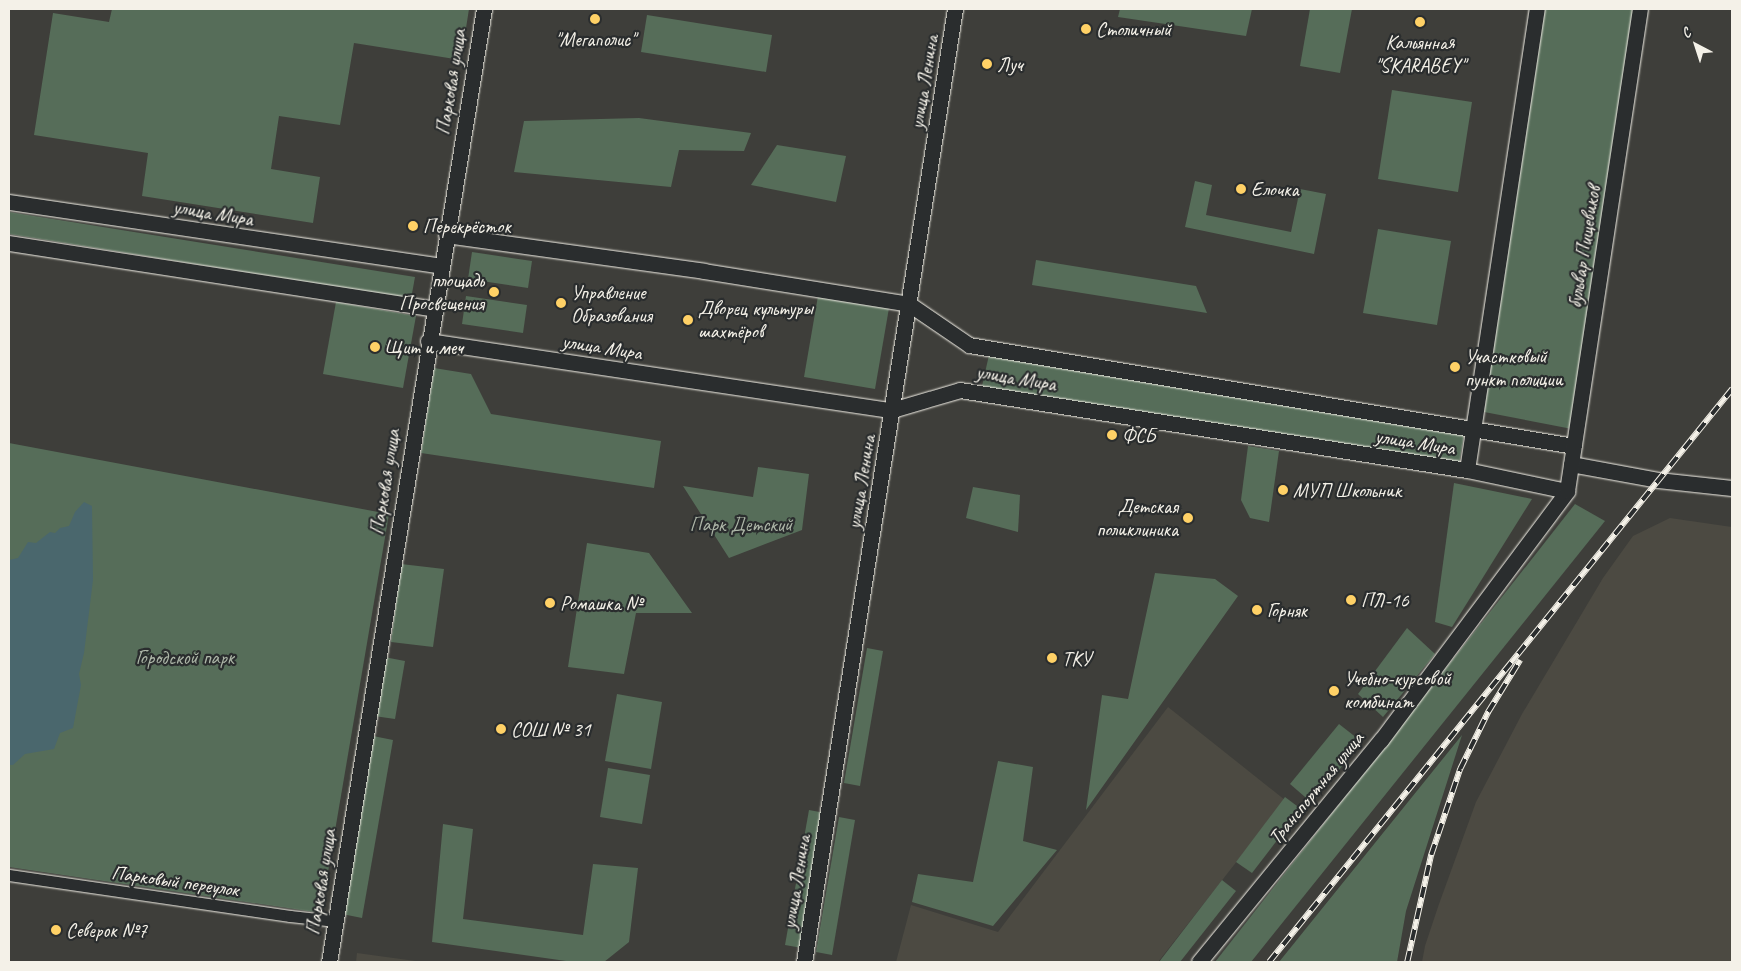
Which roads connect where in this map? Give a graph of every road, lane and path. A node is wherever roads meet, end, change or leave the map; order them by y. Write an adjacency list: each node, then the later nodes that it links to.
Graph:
1 (484, 9): 6 (main road, Парковая улица)
2 (955, 9): 9 (main road, улица Ленина)
3 (1537, 9): 13 (main road)
4 (1640, 9): 14 (main road, бульвар Пищевиков)
5 (9, 202): 8 (main road, улица Мира)
6 (446, 235): 8 (main road, Парковая улица); 9 (main road, улица Мира)
7 (9, 243): 10 (main road)
8 (441, 266): 10 (main road, Парковая улица)
9 (909, 304): 12 (main road, улица Ленина); 13 (main road, улица Мира)
10 (434, 309): 11 (main road, Парковая улица)
11 (428, 341): 12 (main road, улица Мира); 20 (main road, Парковая улица)
12 (892, 410): 16 (main road, улица Мира); 22 (main road, улица Ленина)
13 (1472, 428): 14 (main road, улица Мира); 16 (main road)
14 (1574, 446): 15 (main road, бульвар Пищевиков)
15 (1572, 464): 17 (main road); 18 (main road, бульвар Пищевиков)
16 (1467, 470): 18 (main road, улица Мира)
17 (1732, 488)
18 (1568, 492): 23 (main road, Транспортная улица)
19 (9, 875): 20 (street, Парковый переулок)
20 (336, 921): 21 (main road, Парковая улица)
21 (329, 962)
22 (804, 962)
23 (1199, 962)

